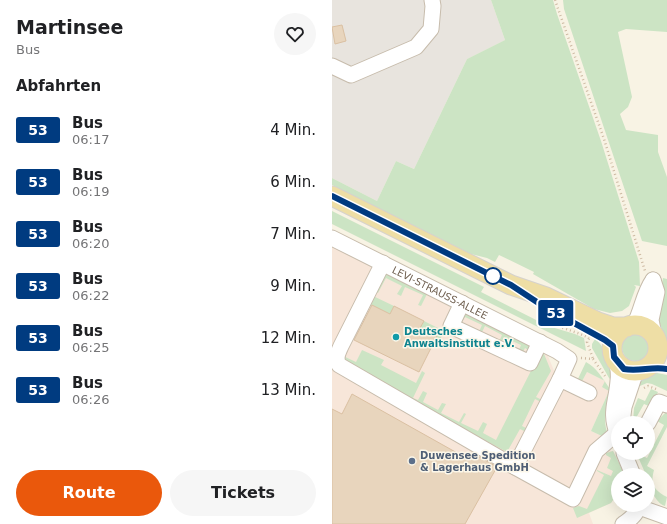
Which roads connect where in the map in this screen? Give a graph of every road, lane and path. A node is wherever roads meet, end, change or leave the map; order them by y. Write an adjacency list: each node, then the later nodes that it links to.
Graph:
1 (432, 0): 3 (street)
2 (555, 0): 7 (path)
3 (332, 67)
4 (332, 196): 8 (main road)
5 (332, 238): 6 (street, LEVI-STRAUSS-ALLEE)
6 (383, 263): 9 (street, LEVI-STRAUSS-ALLEE); 27 (street)
7 (653, 280): 11 (street); 14 (street)
8 (511, 285): 11 (main road); 15 (main road)
9 (462, 304): 13 (street, LEVI-STRAUSS-ALLEE); 13 (street)
10 (540, 320): 12 (path)
11 (631, 326): 14 (main road); 15 (main road)
12 (589, 338)
13 (540, 342): 16 (street, LEVI-STRAUSS-ALLEE)
14 (660, 346): 18 (main road)
15 (615, 354): 18 (main road); 23 (street)
16 (569, 359): 19 (path); 20 (street)
17 (667, 369): 18 (main road)
18 (640, 370): 24 (street)
19 (606, 377)
20 (560, 379): 21 (street); 27 (street)
21 (588, 393)
22 (667, 405): 25 (street)
23 (613, 416)
24 (622, 416)
25 (652, 416)
26 (611, 438): 27 (street)
27 (514, 467)
28 (636, 512): 31 (street)
29 (651, 512): 30 (street)
30 (664, 519)
31 (623, 524)

